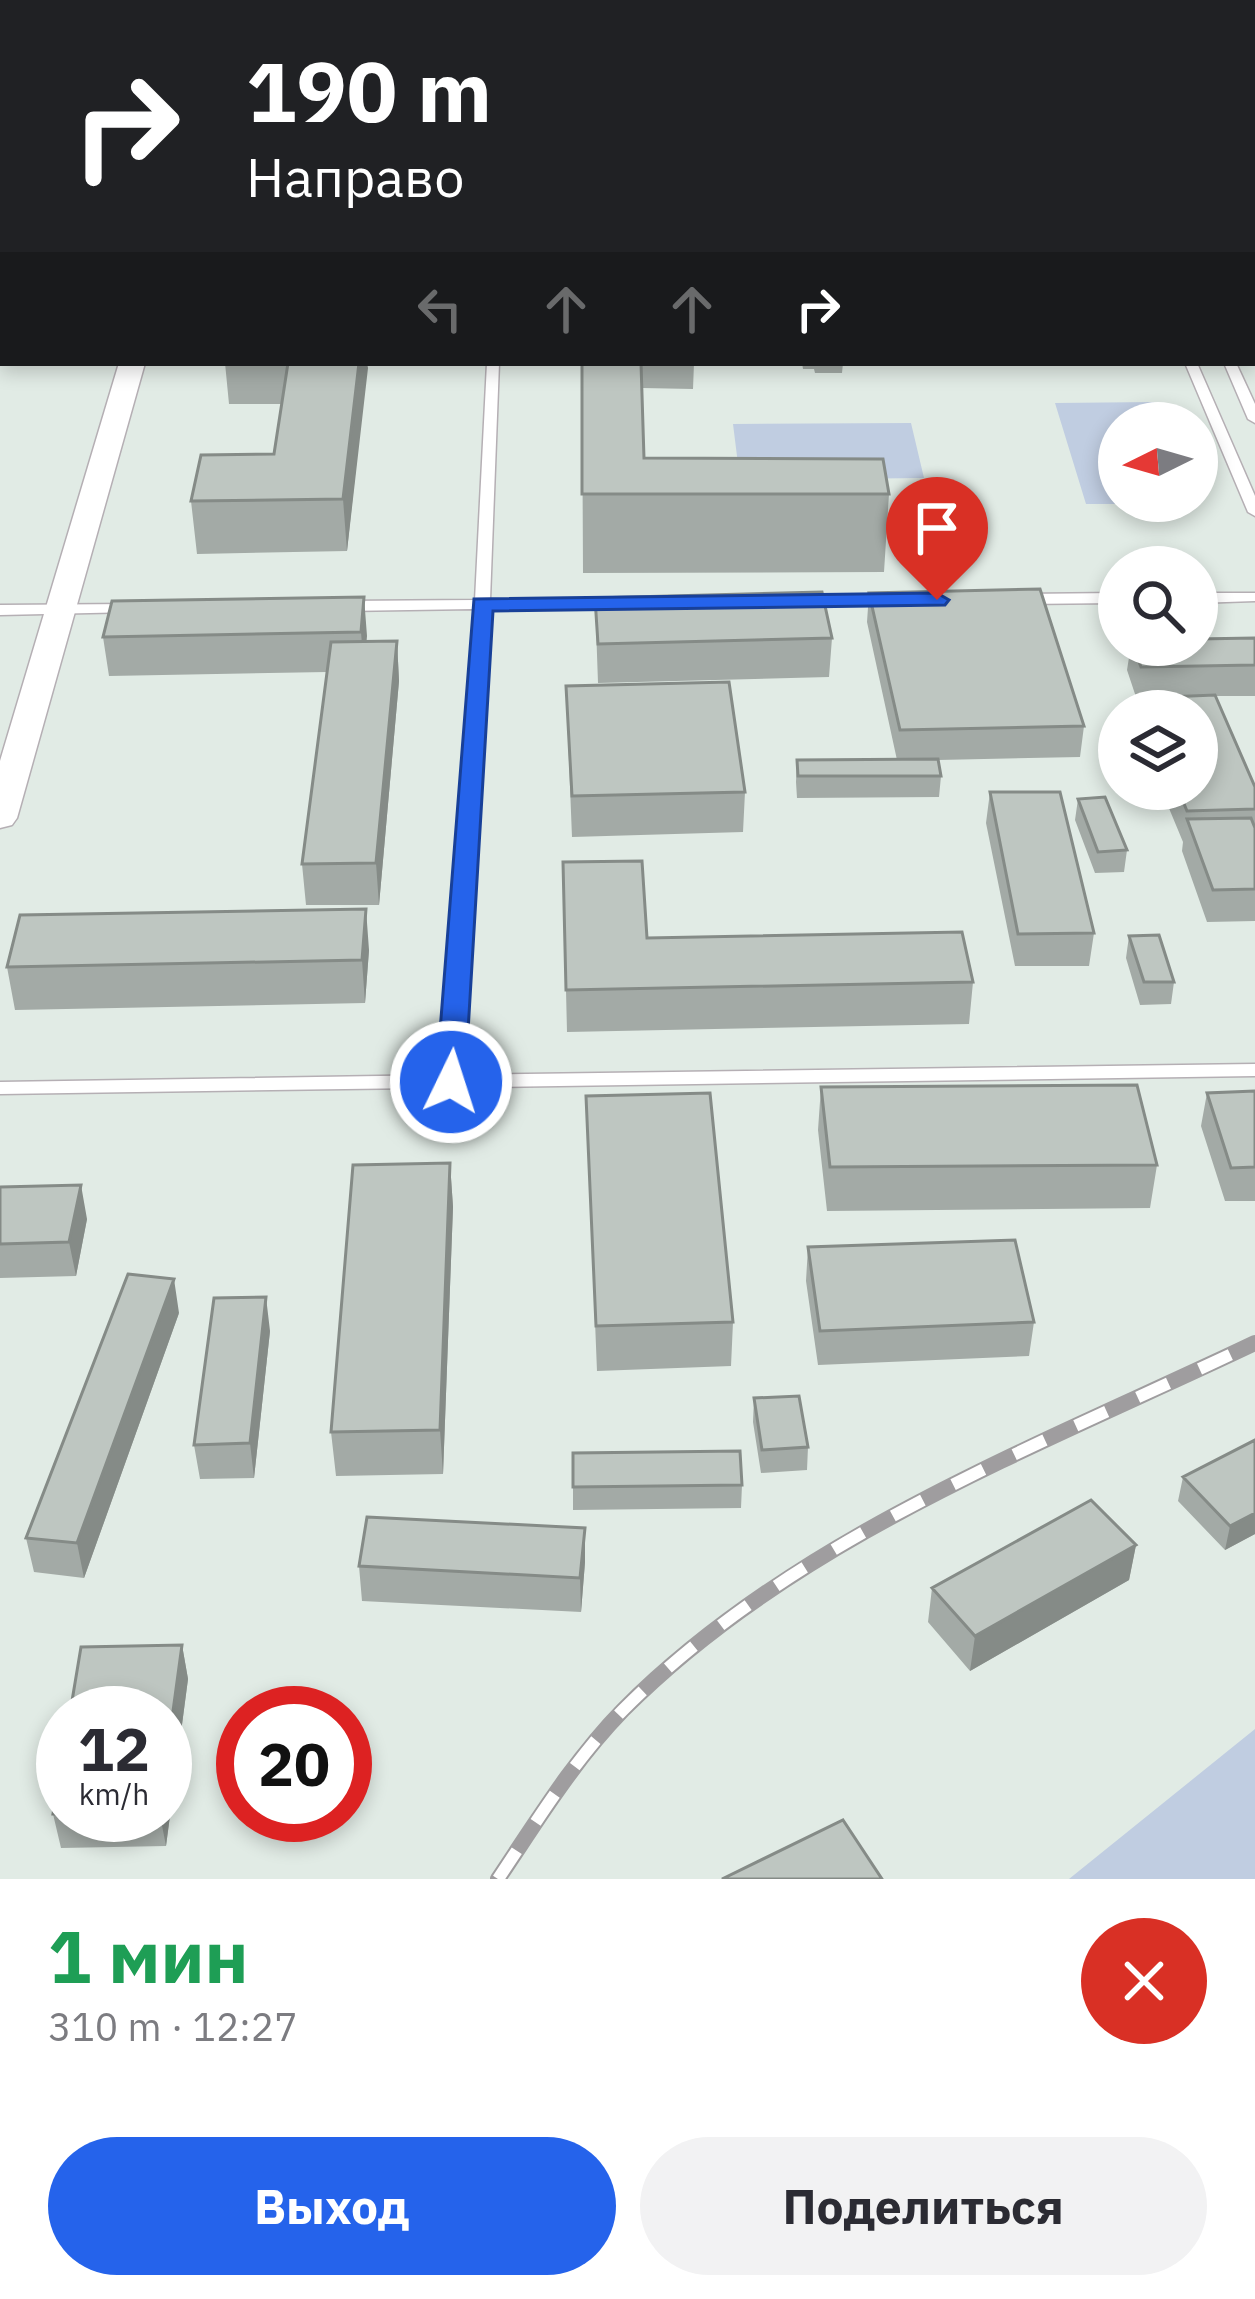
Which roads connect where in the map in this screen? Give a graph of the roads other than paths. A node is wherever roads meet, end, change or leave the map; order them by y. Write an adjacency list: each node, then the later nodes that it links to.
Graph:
1 (131, 366): 18 (street)
2 (493, 366): 14 (lane)
3 (1192, 366): 6 (lane)
4 (1231, 366): 5 (lane)
5 (1255, 419)
6 (1255, 512)
7 (1255, 597): 9 (lane)
8 (1098, 598): 10 (lane)
9 (1218, 598)
10 (1001, 599)
11 (907, 600): 12 (lane)
12 (789, 601)
13 (624, 603): 14 (lane)
14 (482, 604): 15 (lane); 21 (lane)
15 (318, 606)
16 (154, 608): 18 (lane)
17 (0, 610): 18 (lane)
18 (60, 610): 19 (street)
19 (0, 818)
20 (1255, 1070): 21 (lane)
21 (451, 1082): 22 (lane)
22 (0, 1088)

